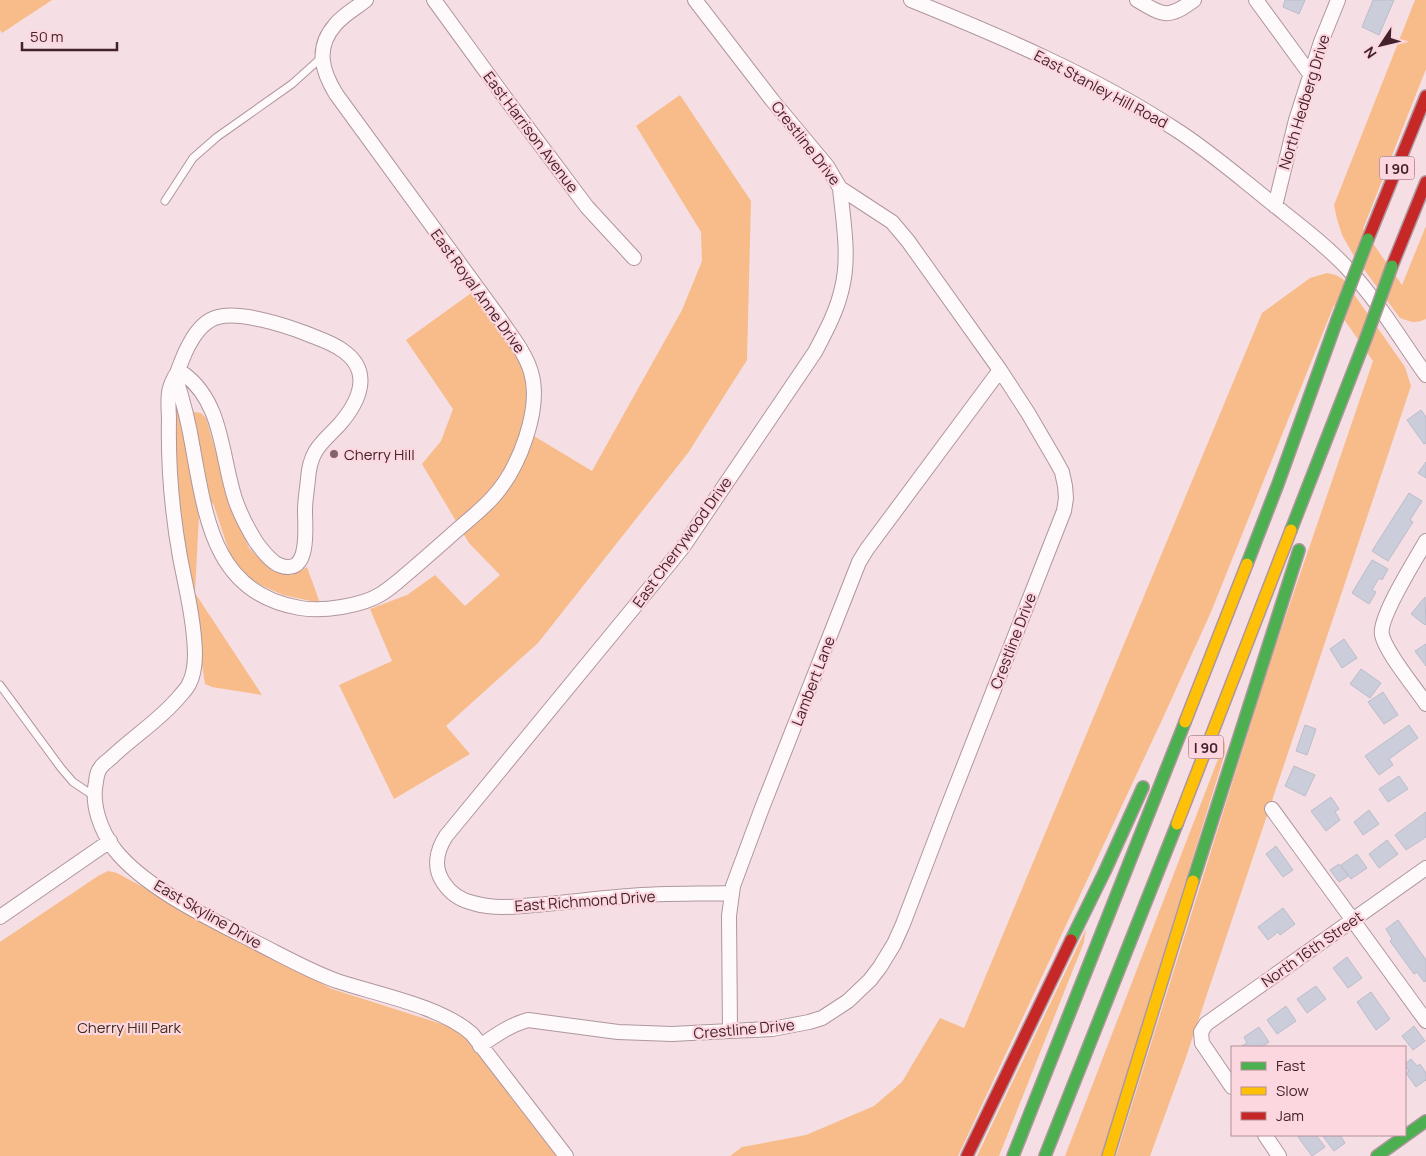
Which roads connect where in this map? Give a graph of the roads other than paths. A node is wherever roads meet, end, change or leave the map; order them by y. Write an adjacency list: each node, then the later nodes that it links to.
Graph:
1 (366, 0): 9 (street)
2 (434, 0): 16 (street, East Harrison Avenue)
3 (695, 0): 13 (street, Crestline Drive)
4 (911, 0): 15 (street, East Stanley Hill Road)
5 (1137, 0): 6 (street)
6 (1194, 0)
7 (1256, 0): 10 (street)
8 (1338, 0): 10 (street, North Hedberg Drive)
9 (322, 56): 14 (lane); 19 (street, East Royal Anne Drive)
10 (1310, 74): 15 (street, North Hedberg Drive)
11 (1426, 96): 24 (main road, I 90, bridge)
12 (1426, 182): 20 (main road, I 90, bridge)
13 (840, 188): 17 (street, Crestline Drive); 33 (street, East Cherrywood Drive)
14 (165, 202)
15 (1275, 206): 18 (street, East Stanley Hill Road)
16 (634, 258)
17 (1000, 370): 34 (street, Lambert Lane); 38 (street, Crestline Drive)
18 (1426, 375)
19 (175, 376): 19 (street, East Skyline Drive); 29 (street, East Skyline Drive)
20 (1350, 380): 21 (main road, I 90); 48 (main road, I 90)
21 (1317, 496)
22 (1426, 541): 26 (street)
23 (1302, 542): 49 (main road, I 90)
24 (1221, 631): 27 (main road); 47 (main road, I 90)
25 (0, 684): 29 (lane)
26 (1426, 704)
27 (1164, 744)
28 (1147, 778): 46 (main road)
29 (95, 796): 31 (street, East Skyline Drive)
30 (1272, 808): 36 (street)
31 (110, 841): 35 (street); 39 (street, East Skyline Drive)
32 (1426, 868): 36 (street, North 16th Street)
33 (445, 886): 34 (street, East Richmond Drive)
34 (731, 893): 38 (street, Lambert Lane)
35 (0, 917)
36 (1352, 920): 37 (street); 40 (street, North 16th Street)
37 (1426, 1020)
38 (730, 1031): 39 (street, Crestline Drive)
39 (480, 1046): 45 (street, East Skyline Drive)
40 (1231, 1086)
41 (1426, 1121): 42 (main road)
42 (1406, 1135)
43 (1266, 1136): 50 (street)
44 (1405, 1136): 51 (main road)
45 (566, 1156)
46 (967, 1156)
47 (1013, 1156)
48 (1045, 1156)
49 (1108, 1156)
50 (1279, 1156)
51 (1377, 1156)

